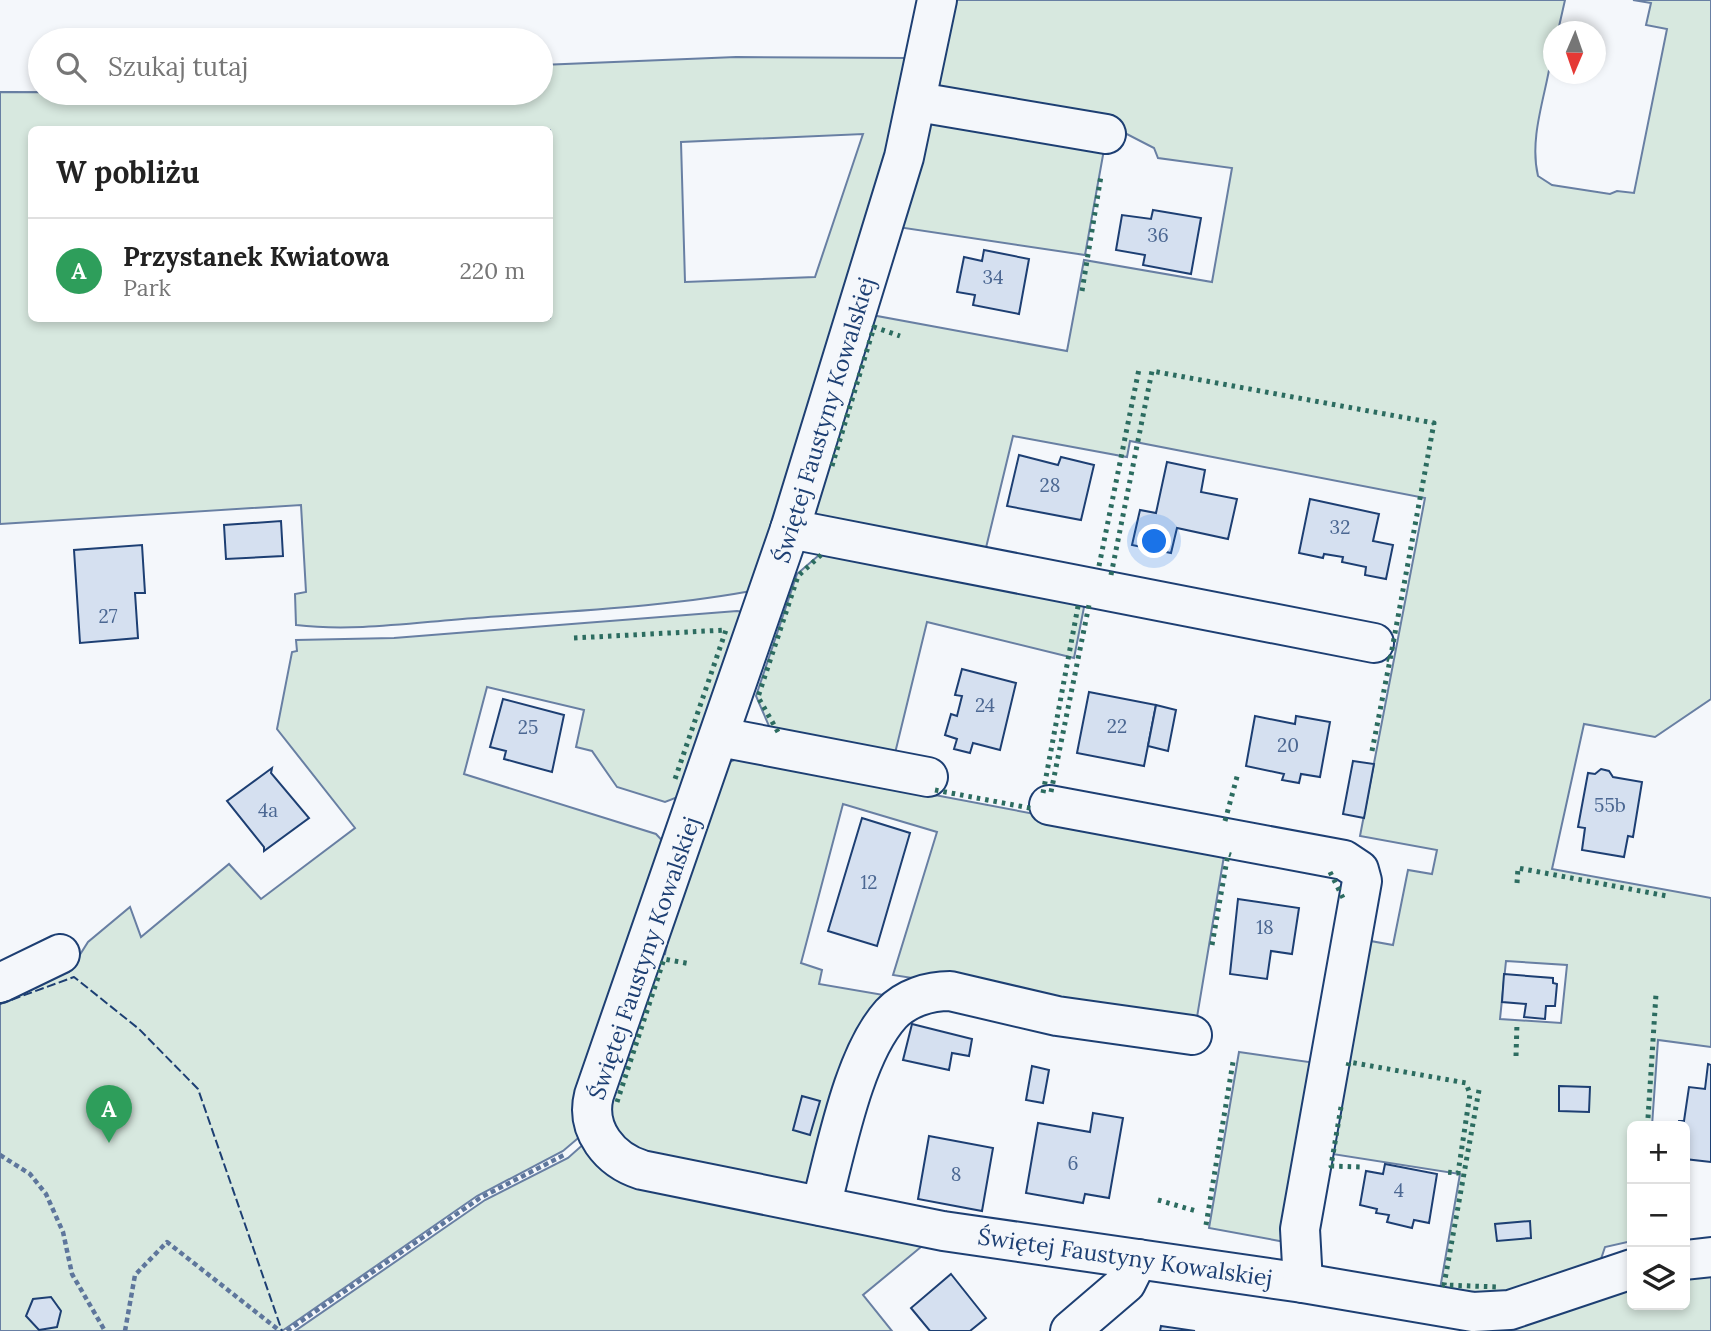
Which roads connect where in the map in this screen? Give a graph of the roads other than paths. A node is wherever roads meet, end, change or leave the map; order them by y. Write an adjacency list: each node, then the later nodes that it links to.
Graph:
1 (937, 0): 2 (street, Świętej Faustyny Kowalskiej)
2 (918, 102): 3 (street); 4 (street, Świętej Faustyny Kowalskiej)
3 (1106, 134)
4 (790, 529): 5 (street); 6 (street, Świętej Faustyny Kowalskiej)
5 (1374, 643)
6 (720, 737): 7 (street); 12 (street, Świętej Faustyny Kowalskiej)
7 (928, 777)
8 (1049, 805): 17 (street)
9 (60, 954): 10 (street)
10 (0, 983)
11 (1192, 1035): 12 (street)
12 (821, 1206): 14 (street, Świętej Faustyny Kowalskiej)
13 (1711, 1257): 15 (street)
14 (1138, 1259): 17 (street, Świętej Faustyny Kowalskiej); 19 (street)
15 (1690, 1259)
16 (1627, 1271): 18 (street, Świętej Faustyny Kowalskiej)
17 (1303, 1283): 18 (street, Świętej Faustyny Kowalskiej)
18 (1504, 1321)
19 (1070, 1331)

